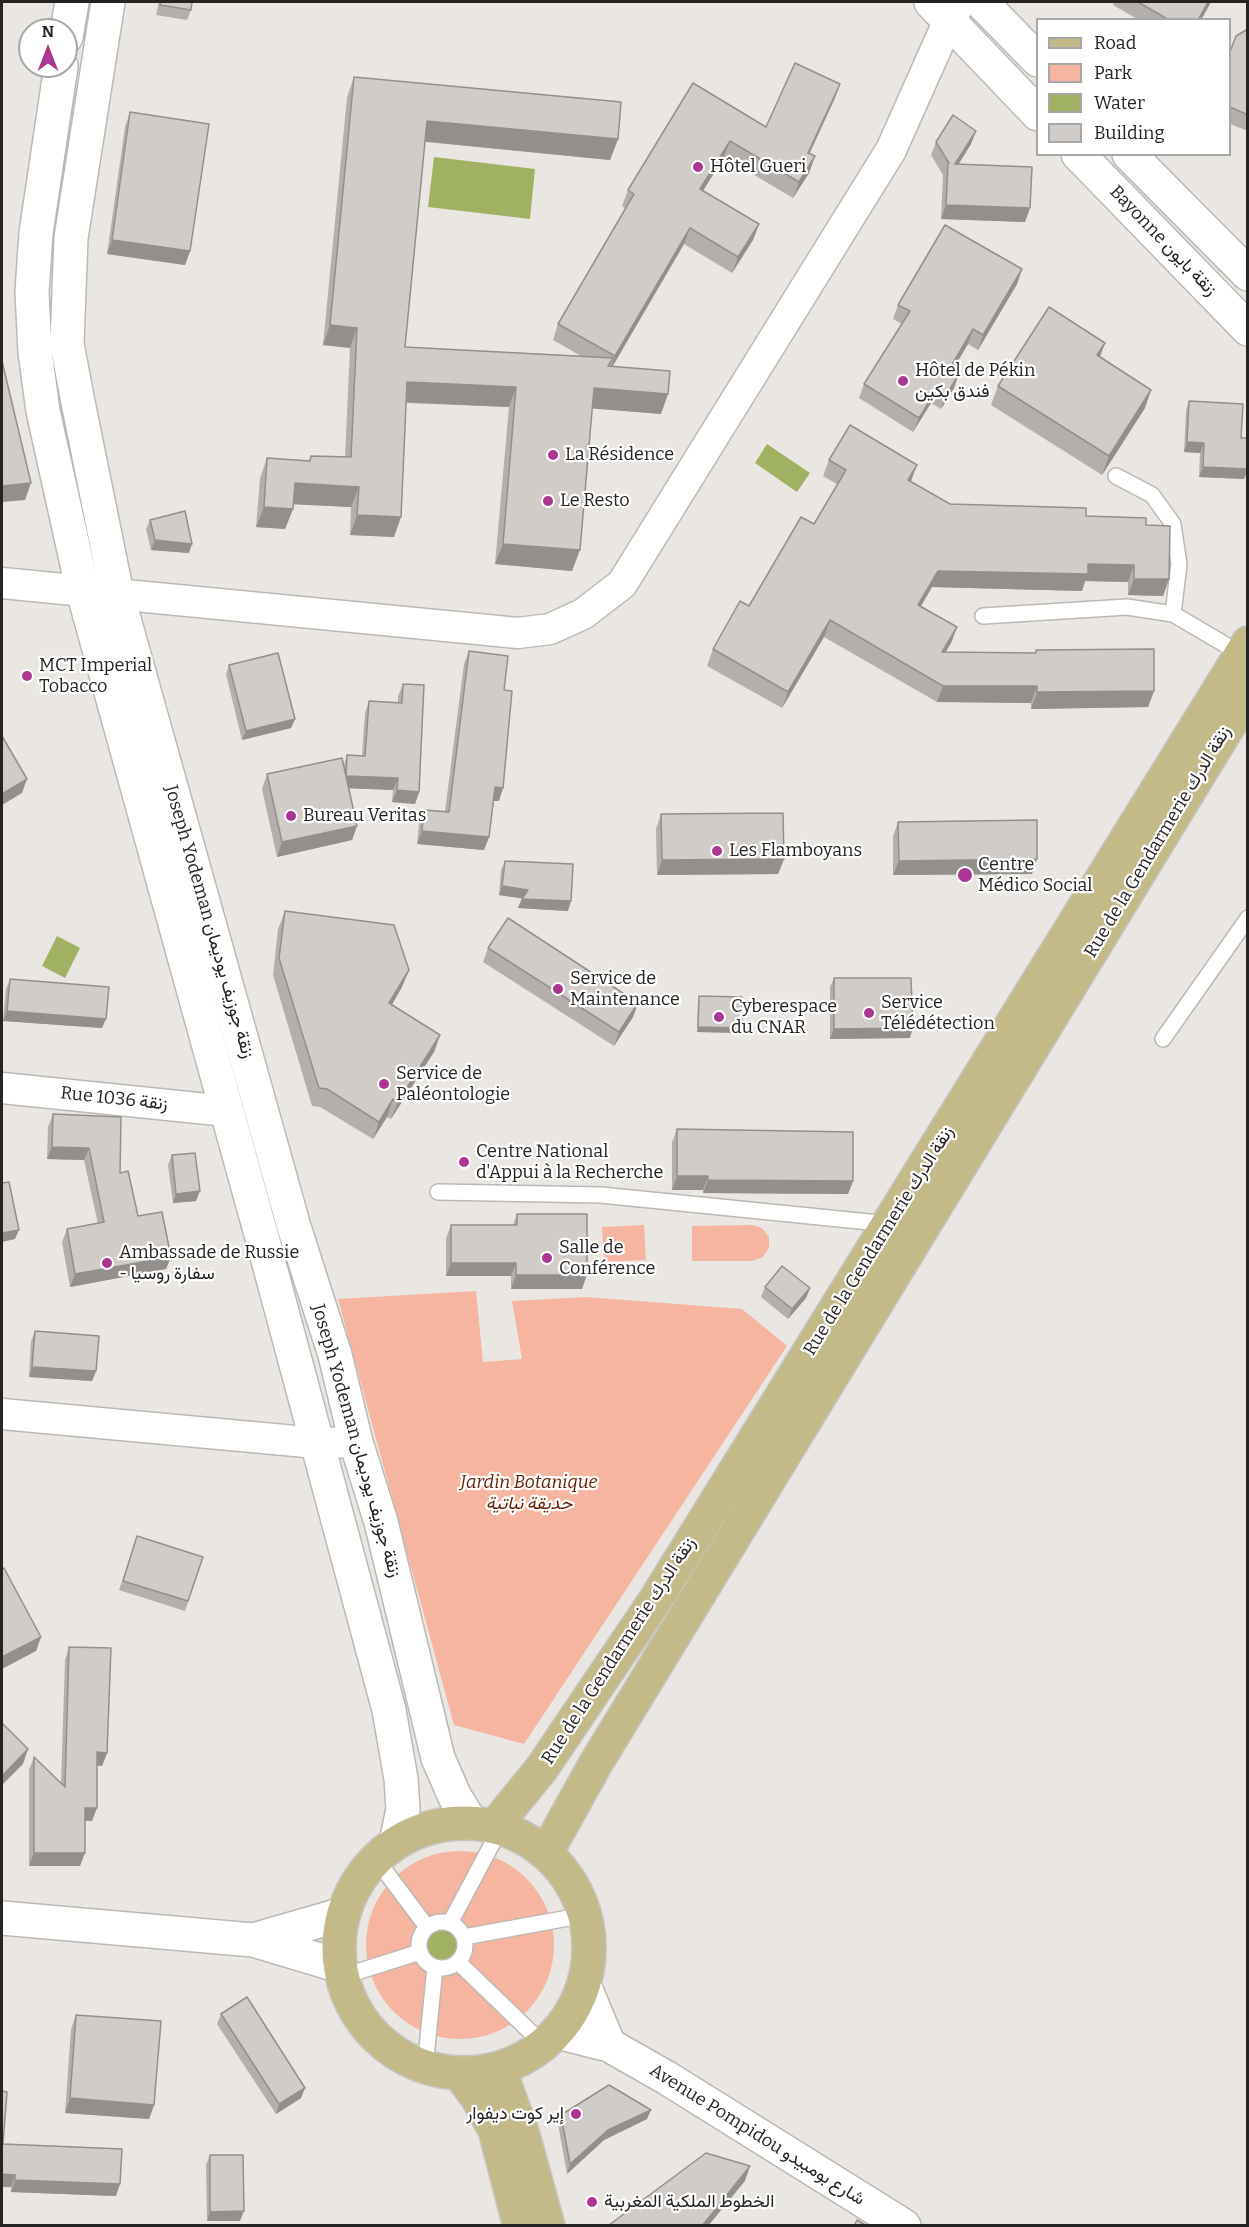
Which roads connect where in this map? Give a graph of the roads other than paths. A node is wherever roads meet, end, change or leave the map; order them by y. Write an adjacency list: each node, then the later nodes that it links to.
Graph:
1 (72, 2): 5 (street)
2 (108, 2): 16 (street, Joseph Yodeman زنقة جوزيف يوديمان)
3 (981, 2): 6 (street)
4 (947, 8): 8 (street); 16 (street)
5 (69, 18)
6 (1036, 58)
7 (59, 78): 15 (street, Joseph Yodeman زنقة جوزيف يوديمان)
8 (1035, 107)
9 (1132, 156): 11 (street, Bayonne زنقة بايون)
10 (1100, 162): 12 (street, Bayonne زنقة بايون)
11 (1248, 274)
12 (1248, 329)
13 (1116, 476): 17 (lane)
14 (2, 583): 15 (street)
15 (83, 591): 16 (street); 24 (street, Joseph Yodeman زنقة جوزيف يوديمان)
16 (117, 594): 28 (street, Joseph Yodeman زنقة جوزيف يوديمان)
17 (1173, 614): 18 (lane); 19 (lane)
18 (983, 616)
19 (1244, 648): 26 (main road, Rue de la Gendarmerie زنقة الدرك)
20 (1248, 694): 32 (main road, Rue de la Gendarmerie زنقة الدرك)
21 (1248, 918): 22 (lane)
22 (1163, 1039)
23 (2, 1088): 24 (street, Rue 1036 زنقة)
24 (227, 1111): 29 (street, Joseph Yodeman زنقة جوزيف يوديمان)
25 (438, 1192): 26 (lane)
26 (890, 1224): 30 (main road, Rue de la Gendarmerie زنقة الدرك)
27 (2, 1414): 29 (street)
28 (356, 1442): 29 (street); 30 (street, Joseph Yodeman زنقة جوزيف يوديمان)
29 (317, 1443): 31 (street, Joseph Yodeman زنقة جوزيف يوديمان)
30 (488, 1826): 31 (main road); 32 (main road); 36 (lane)
31 (386, 1851): 33 (main road); 37 (lane)
32 (546, 1852): 34 (main road)
33 (343, 1914): 39 (street); 43 (main road)
34 (585, 1915): 38 (lane); 44 (main road)
35 (2, 1918): 39 (street)
36 (450, 1923): 37 (lane); 38 (lane)
37 (427, 1927): 40 (lane)
38 (465, 1937): 41 (lane)
39 (253, 1940): 43 (street)
40 (420, 1952): 42 (lane); 43 (lane)
41 (458, 1962): 42 (lane); 45 (lane)
42 (435, 1967): 47 (lane)
43 (341, 1972): 47 (main road)
44 (584, 1984): 45 (main road); 46 (street)
45 (550, 2038): 46 (street, Avenue Pompidou شارع بومبيدو); 48 (main road)
46 (609, 2045): 52 (street, Avenue Pompidou شارع بومبيدو)
47 (425, 2068): 49 (main road)
48 (500, 2068): 49 (main road); 51 (main road)
49 (459, 2073): 50 (main road)
50 (520, 2226)
51 (548, 2226)
52 (904, 2226)

